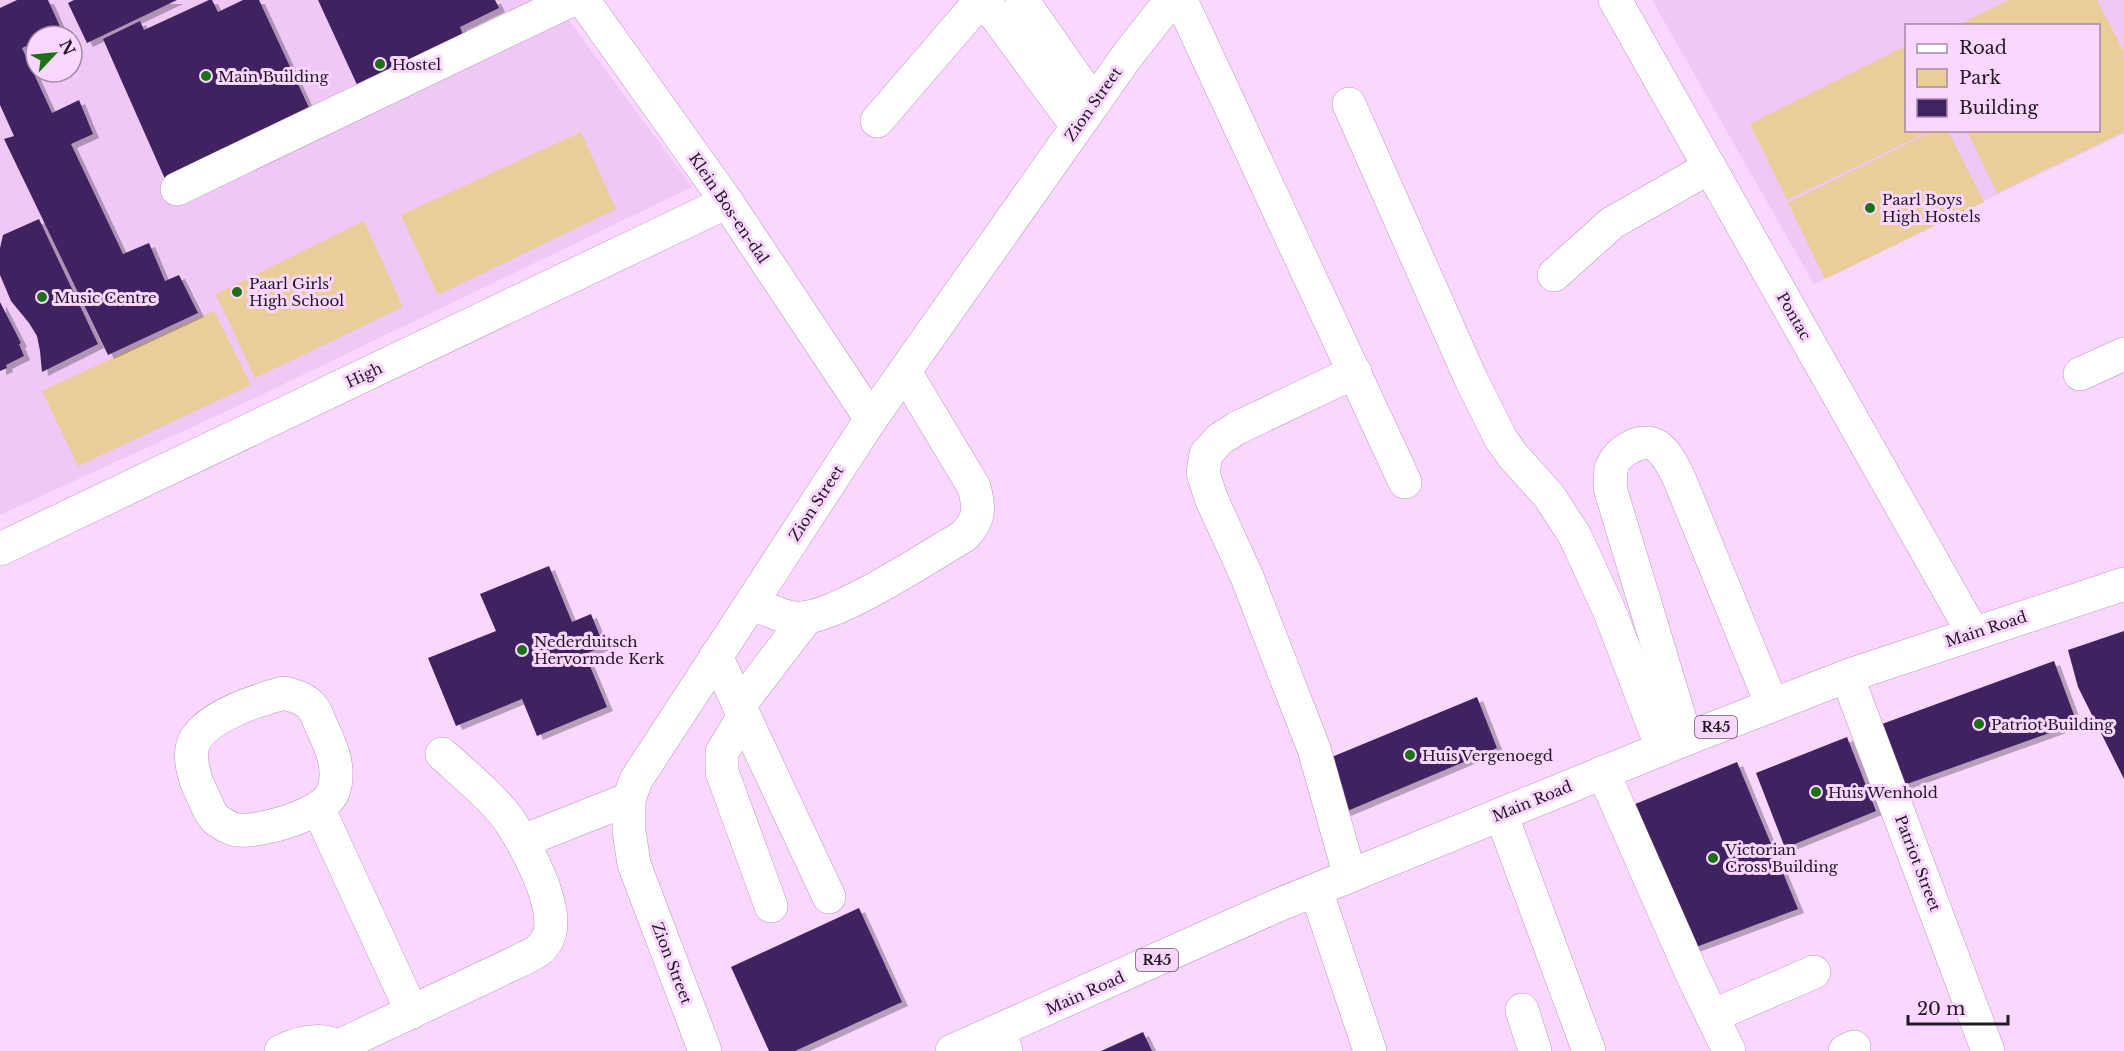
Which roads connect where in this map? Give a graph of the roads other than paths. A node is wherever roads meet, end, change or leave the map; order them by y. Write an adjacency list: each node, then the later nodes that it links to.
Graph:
1 (571, 0): 12 (street)
2 (583, 0): 13 (street, Klein Bos-en-dal)
3 (982, 0): 9 (street); 10 (street)
4 (1022, 0): 9 (street)
5 (1171, 0): 9 (street, Zion Street)
6 (1181, 0): 17 (street)
7 (1615, 0): 11 (street, Pontac)
8 (1349, 104): 30 (street)
9 (1086, 115): 16 (street, Zion Street)
10 (877, 121)
11 (1710, 167): 14 (street); 25 (street, Pontac)
12 (177, 189)
13 (727, 202): 19 (street, Klein Bos-en-dal); 21 (street, High)
14 (1554, 274)
15 (2124, 354): 18 (street)
16 (905, 372): 19 (street, Zion Street); 24 (street)
17 (1355, 372): 20 (street); 37 (street)
18 (2080, 374)
19 (871, 420): 23 (street, Zion Street)
20 (1405, 482)
21 (0, 549)
22 (2124, 584): 25 (street, Main Road / R45)
23 (752, 603): 24 (street); 26 (street, Zion Street)
24 (807, 617): 29 (street)
25 (1973, 633): 27 (street, Main Road / R45)
26 (716, 656): 29 (street); 33 (street, Zion Street)
27 (1847, 676): 28 (street, Main Road / R45); 54 (street, Patriot Street)
28 (1772, 705): 30 (street, Main Road / R45); 30 (street)
29 (742, 711): 39 (street); 40 (street)
30 (1674, 743): 32 (street, Main Road / R45)
31 (442, 754): 36 (street)
32 (1603, 772): 35 (street, Main Road / R45); 44 (street)
33 (629, 799): 36 (street); 48 (street, Zion Street)
34 (318, 808): 34 (street); 43 (street)
35 (1501, 814): 37 (street, Main Road / R45); 52 (street)
36 (523, 841): 43 (street)
37 (1350, 876): 38 (street, Main Road / R45)
38 (1316, 890): 45 (street, Main Road / R45); 50 (street)
39 (829, 897)
40 (771, 906)
41 (1814, 972): 44 (street)
42 (1522, 1010): 51 (street)
43 (412, 1012): 46 (street)
44 (1712, 1016): 53 (street)
45 (1003, 1041): 49 (street, Main Road / R45)
46 (342, 1049): 47 (street)
47 (280, 1051)
48 (705, 1051)
49 (952, 1051)
50 (1370, 1051)
51 (1535, 1051)
52 (1589, 1051)
53 (1729, 1051)
54 (1988, 1051)

